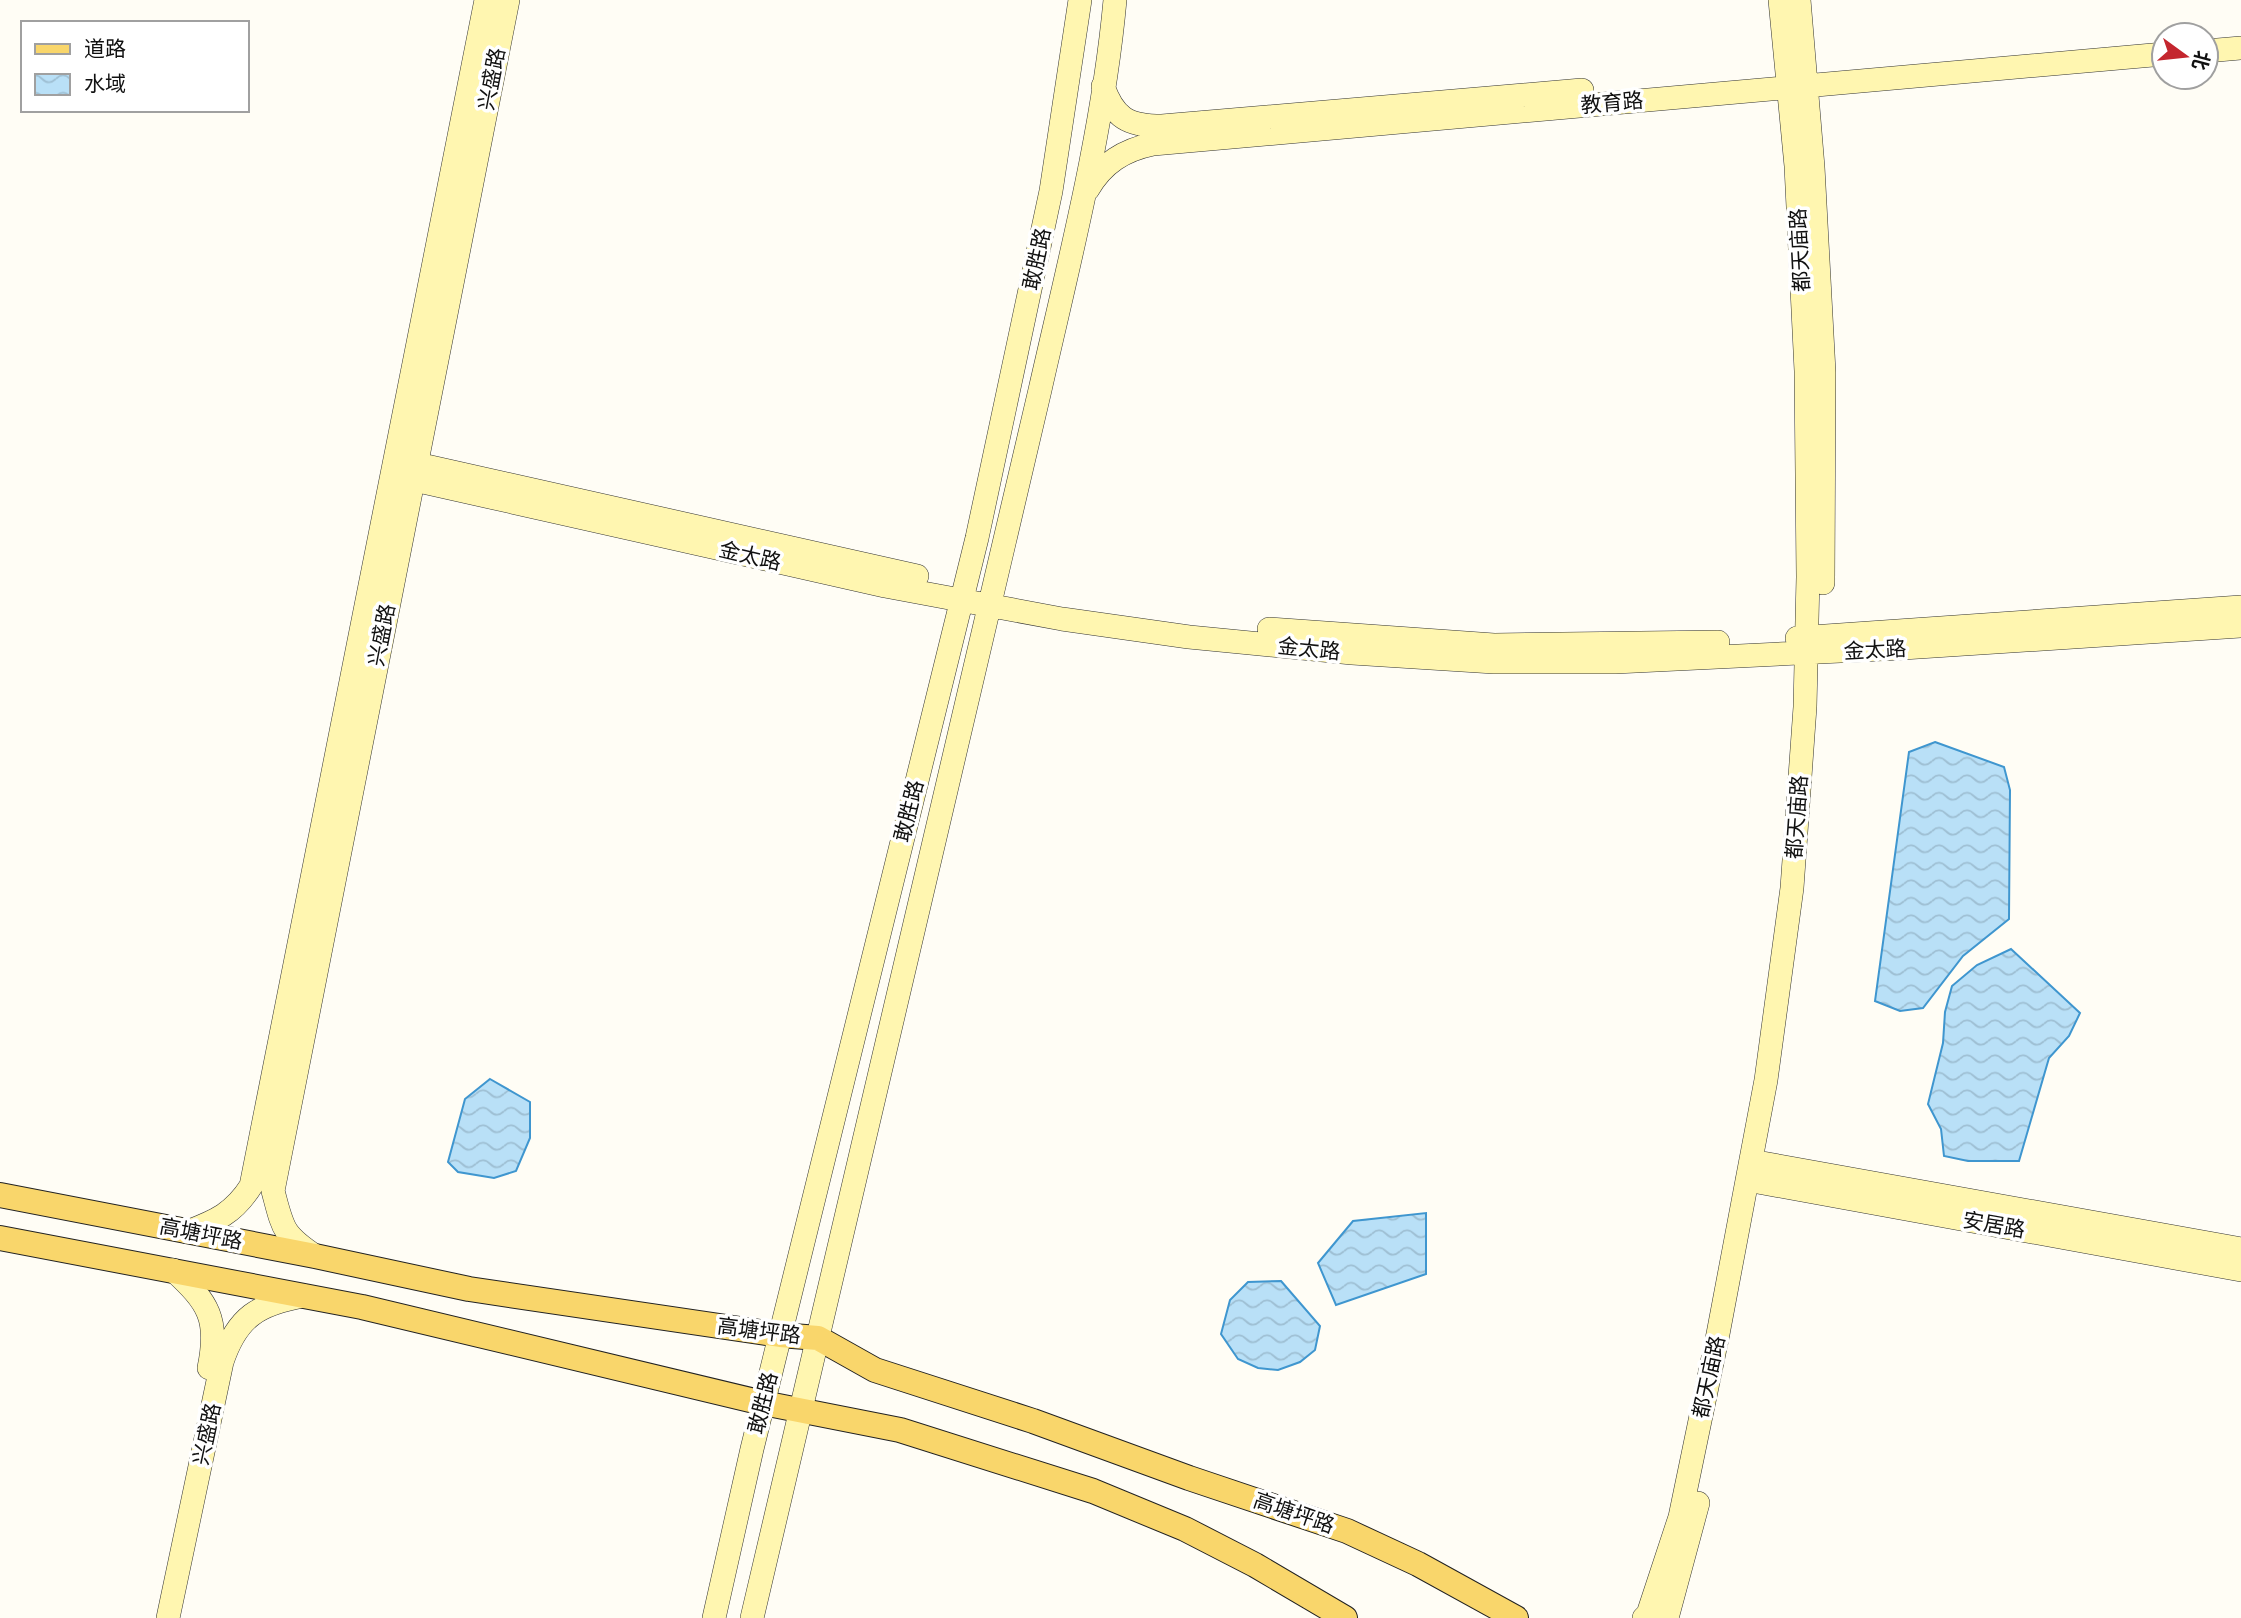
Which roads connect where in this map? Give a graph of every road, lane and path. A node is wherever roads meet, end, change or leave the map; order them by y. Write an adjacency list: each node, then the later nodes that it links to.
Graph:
1 (486, 0): 16 (street, 兴盛路)
2 (508, 0): 16 (street, 兴盛路)
3 (1080, 0): 17 (street, 敢胜路)
4 (1115, 0): 14 (street, 敢胜路)
5 (1780, 0): 13 (street, 都天庙路)
6 (1799, 0): 13 (street, 都天庙路)
7 (2241, 33): 8 (street)
8 (2220, 35)
9 (2150, 41): 13 (street, 教育路)
10 (2241, 48): 11 (street)
11 (2220, 50)
12 (2150, 55): 13 (street, 教育路)
13 (1797, 79): 14 (street, 教育路); 15 (street, 教育路); 21 (street, 都天庙路)
14 (1103, 86): 15 (street, 敢胜路)
15 (1083, 198): 18 (street, 敢胜路)
16 (404, 469): 17 (street, 金太路); 24 (street, 兴盛路); 27 (street, 兴盛路)
17 (963, 593): 18 (street, 金太路); 31 (street, 敢胜路)
18 (992, 598): 21 (street, 金太路); 32 (street, 敢胜路)
19 (2241, 607): 21 (street, 金太路)
20 (2241, 626): 21 (street, 金太路)
21 (1814, 645): 22 (street, 都天庙路)
22 (1756, 1172): 26 (street, 安居路); 29 (street, 安居路); 41 (street, 都天庙路); 42 (street, 都天庙路)
23 (0, 1195): 24 (main road, 高塘坪路)
24 (187, 1232): 27 (main road, 高塘坪路)
25 (0, 1238): 28 (main road, 高塘坪路)
26 (2241, 1250)
27 (315, 1256): 31 (main road, 高塘坪路)
28 (173, 1270): 30 (main road, 高塘坪路); 35 (street, 兴盛路)
29 (2241, 1270)
30 (305, 1296): 33 (main road, 高塘坪路); 36 (street, 兴盛路)
31 (780, 1335): 32 (main road, 高塘坪路); 33 (street, 敢胜路)
32 (818, 1338): 34 (street, 敢胜路); 40 (main road, 高塘坪路)
33 (763, 1403): 34 (main road, 高塘坪路); 37 (street, 敢胜路)
34 (801, 1410): 38 (street, 敢胜路); 39 (main road, 高塘坪路)
35 (155, 1618)
36 (168, 1618)
37 (715, 1618)
38 (752, 1618)
39 (1345, 1618)
40 (1516, 1618)
41 (1644, 1618)
42 (1667, 1618)

